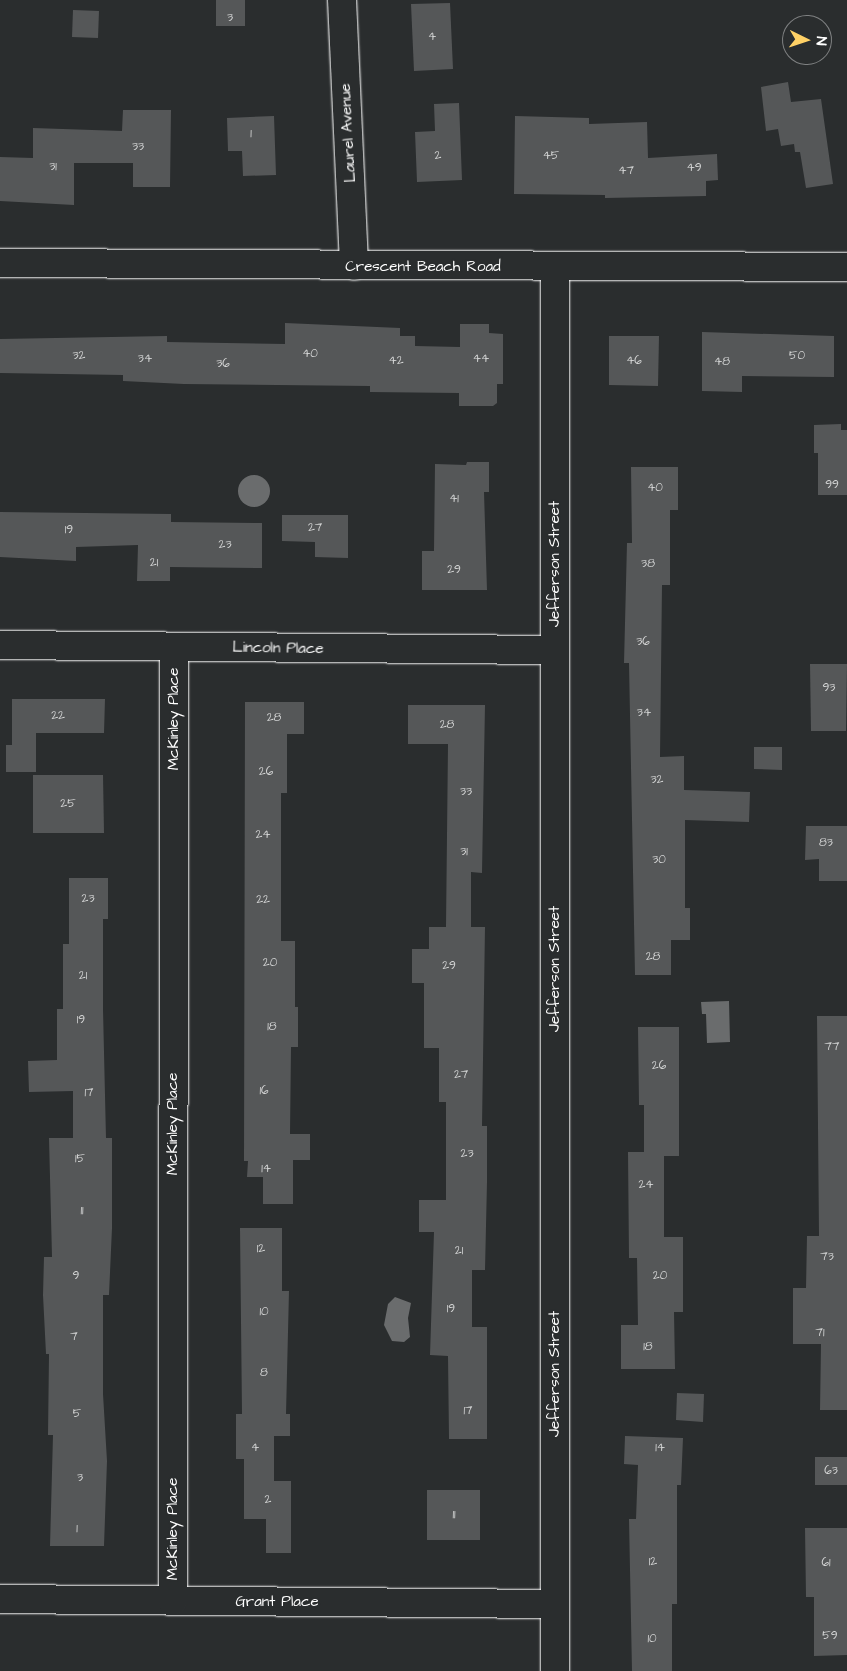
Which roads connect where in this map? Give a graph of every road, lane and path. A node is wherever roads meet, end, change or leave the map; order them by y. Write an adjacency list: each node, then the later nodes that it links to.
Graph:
1 (342, 0): 3 (street, Laurel Avenue)
2 (0, 263): 3 (street, Crescent Beach Road)
3 (354, 266): 5 (street, Crescent Beach Road)
4 (847, 267): 5 (street, Crescent Beach Road)
5 (555, 268): 8 (street, Jefferson Street)
6 (0, 645): 7 (street, Lincoln Place)
7 (174, 647): 8 (street, Lincoln Place); 10 (street, McKinley Place)
8 (555, 650): 11 (street, Jefferson Street)
9 (0, 1600): 10 (street, Grant Place)
10 (173, 1601): 11 (street, Grant Place)
11 (555, 1604): 12 (street, Jefferson Street)
12 (555, 1671)

